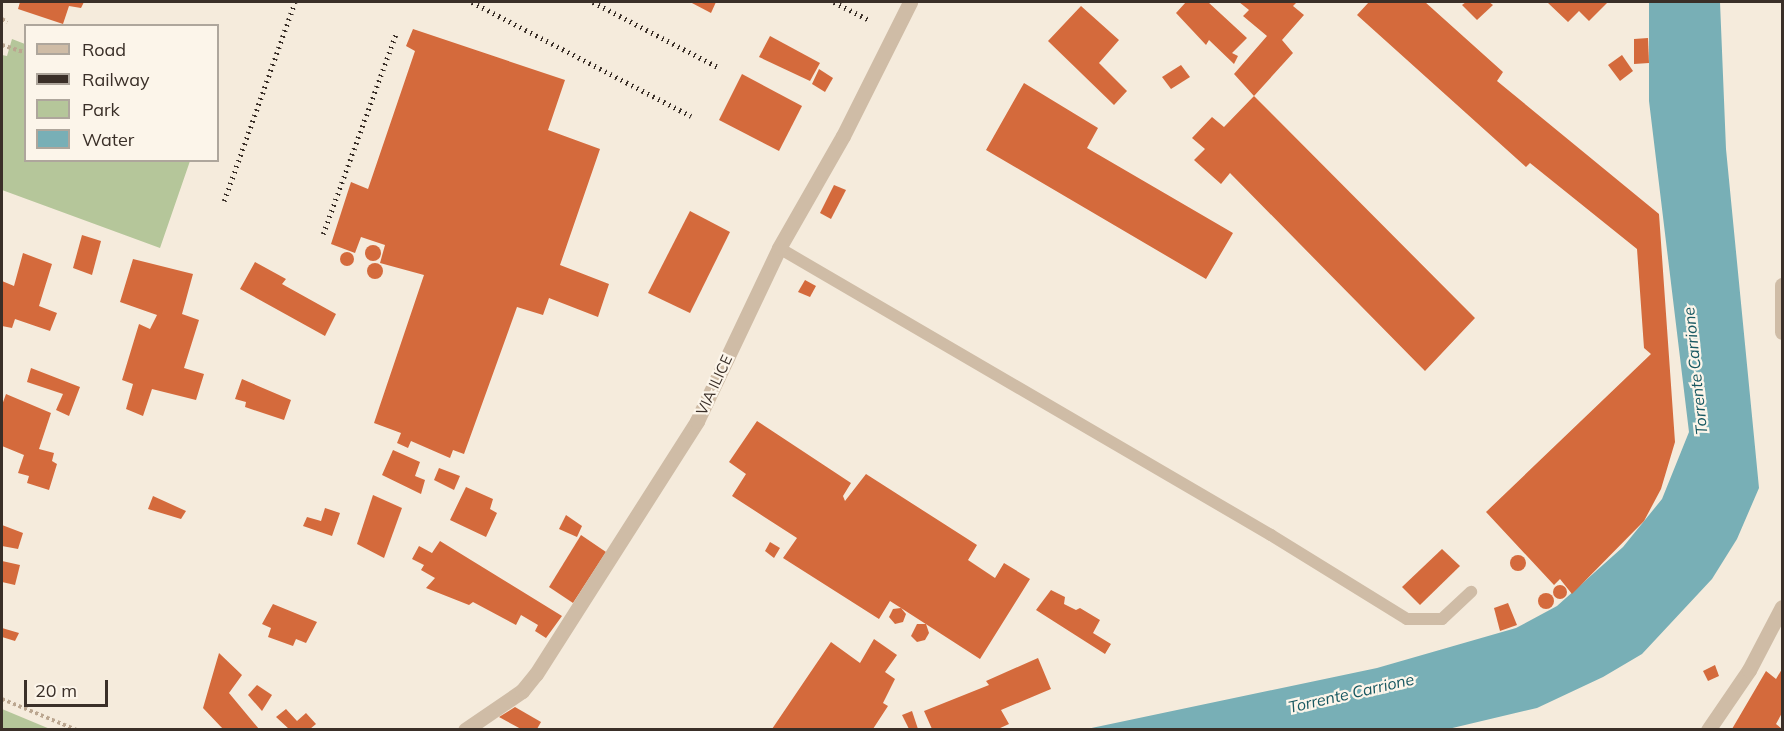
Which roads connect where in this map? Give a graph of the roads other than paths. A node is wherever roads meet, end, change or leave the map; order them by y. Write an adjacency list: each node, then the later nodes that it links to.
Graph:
1 (910, 2): 2 (street, VIA ILICE)
2 (779, 248): 5 (lane); 7 (street, VIA ILICE)
3 (1782, 285): 4 (street)
4 (1782, 332)
5 (1471, 592)
6 (1782, 607): 8 (street)
7 (465, 729)
8 (1708, 729)

